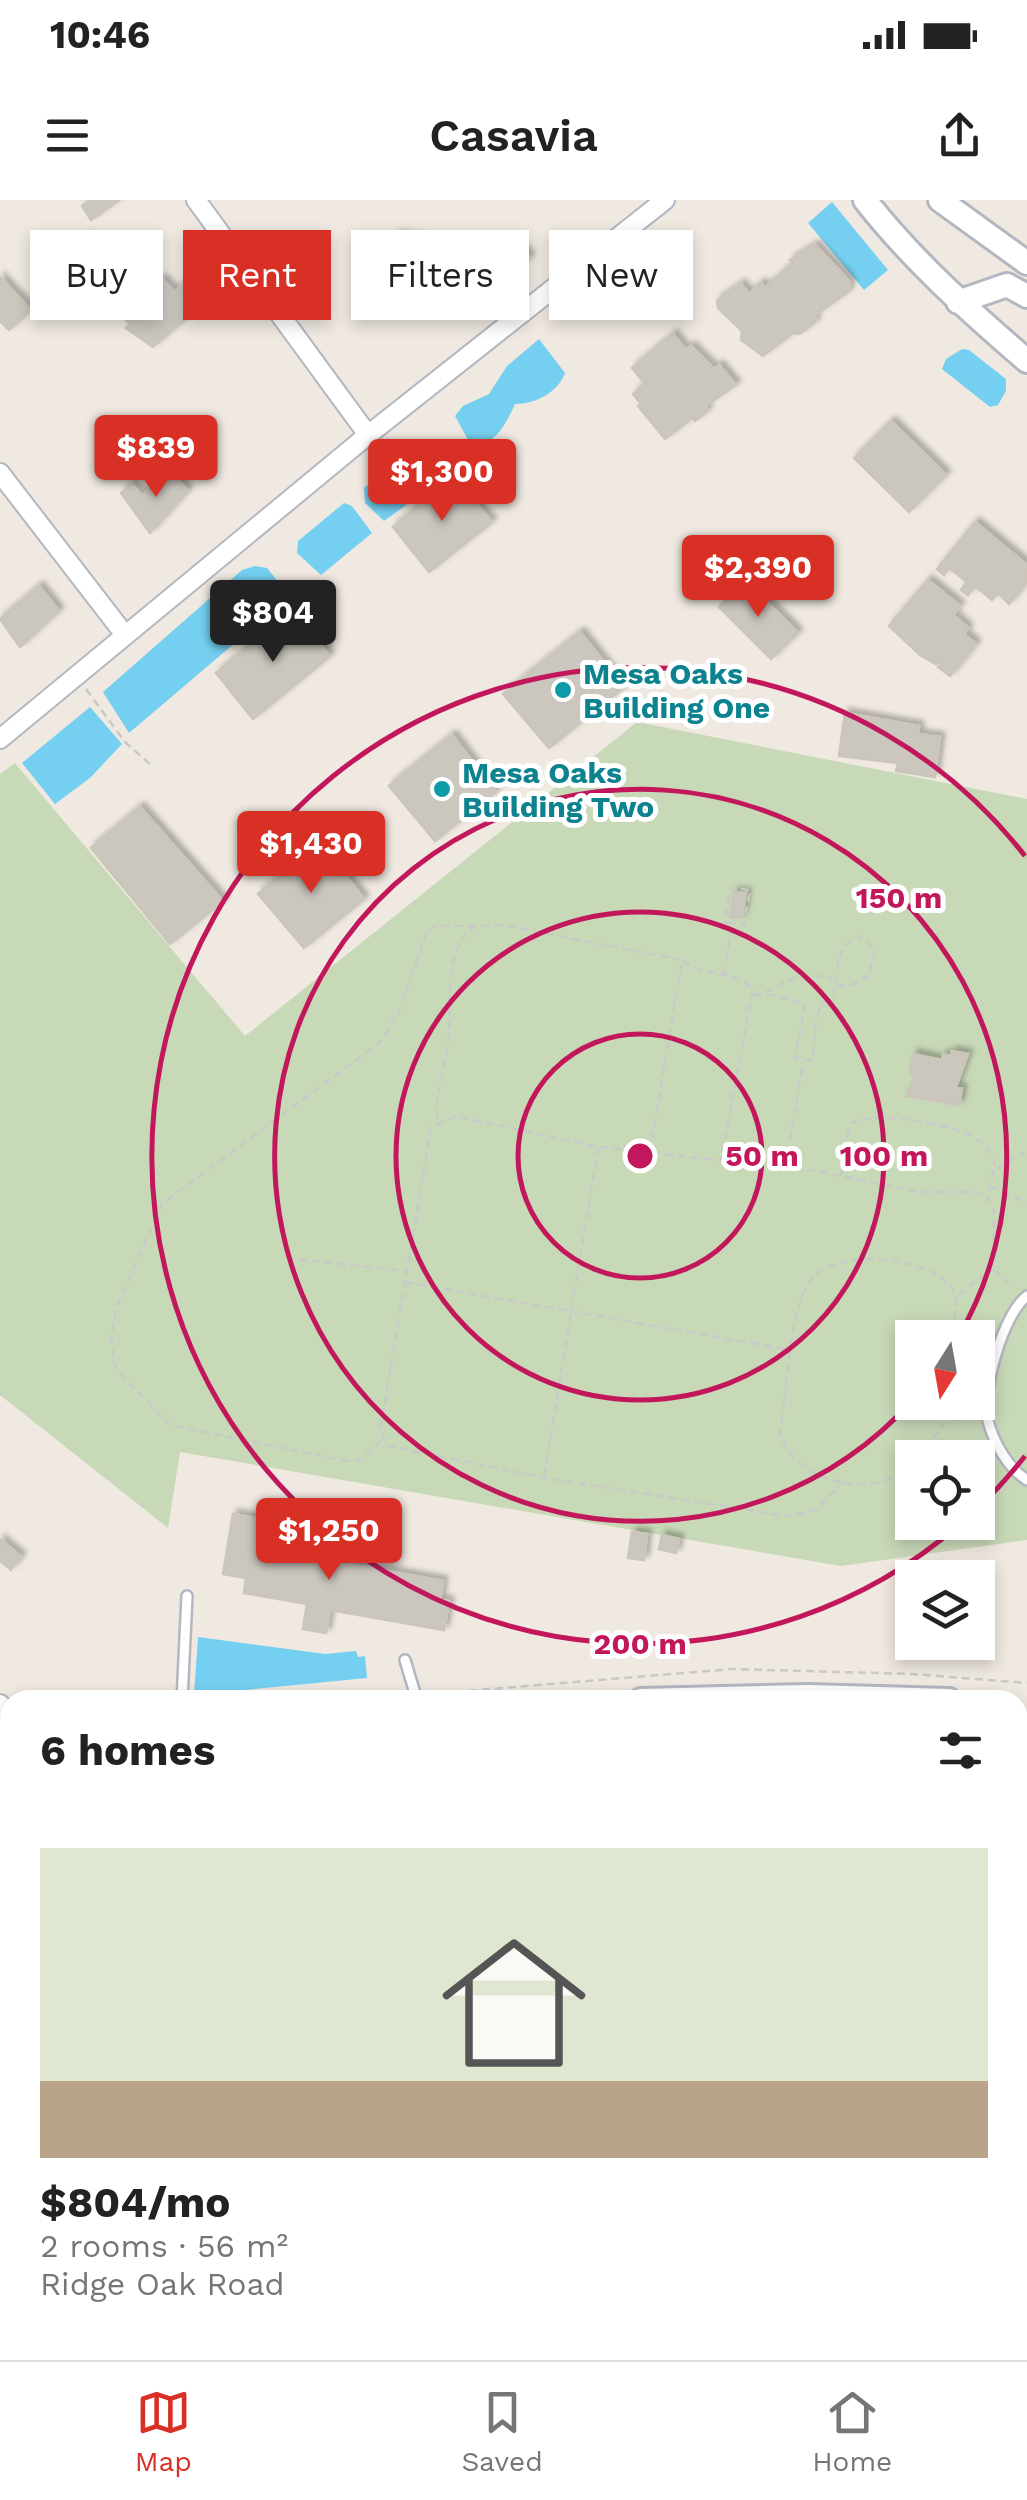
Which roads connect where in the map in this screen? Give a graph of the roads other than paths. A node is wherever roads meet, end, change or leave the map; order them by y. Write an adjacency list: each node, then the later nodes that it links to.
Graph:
1 (196, 200): 9 (street)
2 (665, 200): 9 (street)
3 (865, 200): 7 (main road)
4 (940, 200): 5 (main road)
5 (1027, 264)
6 (1027, 296): 7 (main road)
7 (958, 302): 8 (main road)
8 (1027, 360)
9 (368, 436): 11 (street)
10 (0, 472): 11 (street)
11 (125, 634): 12 (street)
12 (0, 739)
13 (1024, 1298): 14 (lane)
14 (1027, 1480)
15 (187, 1596): 17 (lane)
16 (404, 1660): 18 (lane)
17 (182, 1690)
18 (414, 1690)

